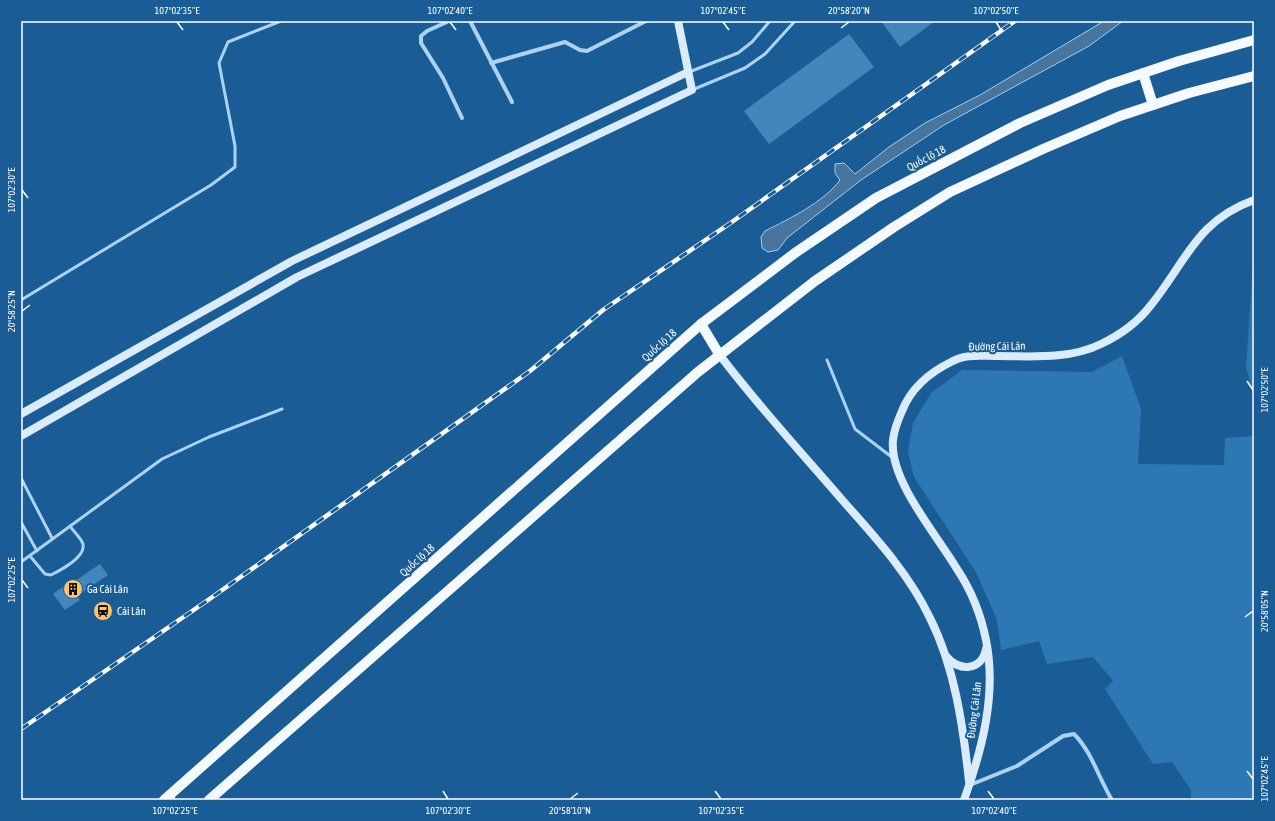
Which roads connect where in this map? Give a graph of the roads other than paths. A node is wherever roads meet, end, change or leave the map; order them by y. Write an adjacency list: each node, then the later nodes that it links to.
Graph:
1 (282, 21): 18 (lane)
2 (449, 21): 16 (street)
3 (470, 21): 9 (street)
4 (646, 21): 9 (street)
5 (678, 21): 10 (main road)
6 (770, 21): 10 (lane)
7 (795, 21): 13 (lane)
8 (1254, 40): 11 (main road, Quốc lộ 18)
9 (491, 63): 14 (street)
10 (688, 72): 13 (main road); 23 (main road)
11 (1143, 73): 15 (main road); 19 (main road, Quốc lộ 18)
12 (1254, 76): 15 (main road)
13 (692, 90): 24 (main road)
14 (512, 102)
15 (1153, 105): 20 (main road)
16 (462, 118)
17 (1254, 200): 25 (main road, Đường Cái Lân)
18 (21, 300)
19 (701, 324): 20 (main road); 36 (main road, Quốc lộ 18)
20 (719, 354): 34 (main road); 37 (main road)
21 (827, 360): 25 (lane)
22 (282, 409): 28 (lane)
23 (21, 414)
24 (21, 436)
25 (895, 460): 33 (main road, Đường Cái Lân)
26 (21, 478): 29 (lane)
27 (21, 522): 30 (lane)
28 (70, 526): 29 (lane); 31 (lane)
29 (52, 538): 30 (lane)
30 (37, 551): 31 (lane)
31 (30, 556): 32 (lane)
32 (21, 562)
33 (986, 640): 34 (main road); 35 (main road, Đường Cái Lân)
34 (943, 650): 35 (main road)
35 (969, 785): 38 (main road, Đường Cái Lân); 39 (street)
36 (164, 800)
37 (209, 800)
38 (964, 800)
39 (1112, 800)

